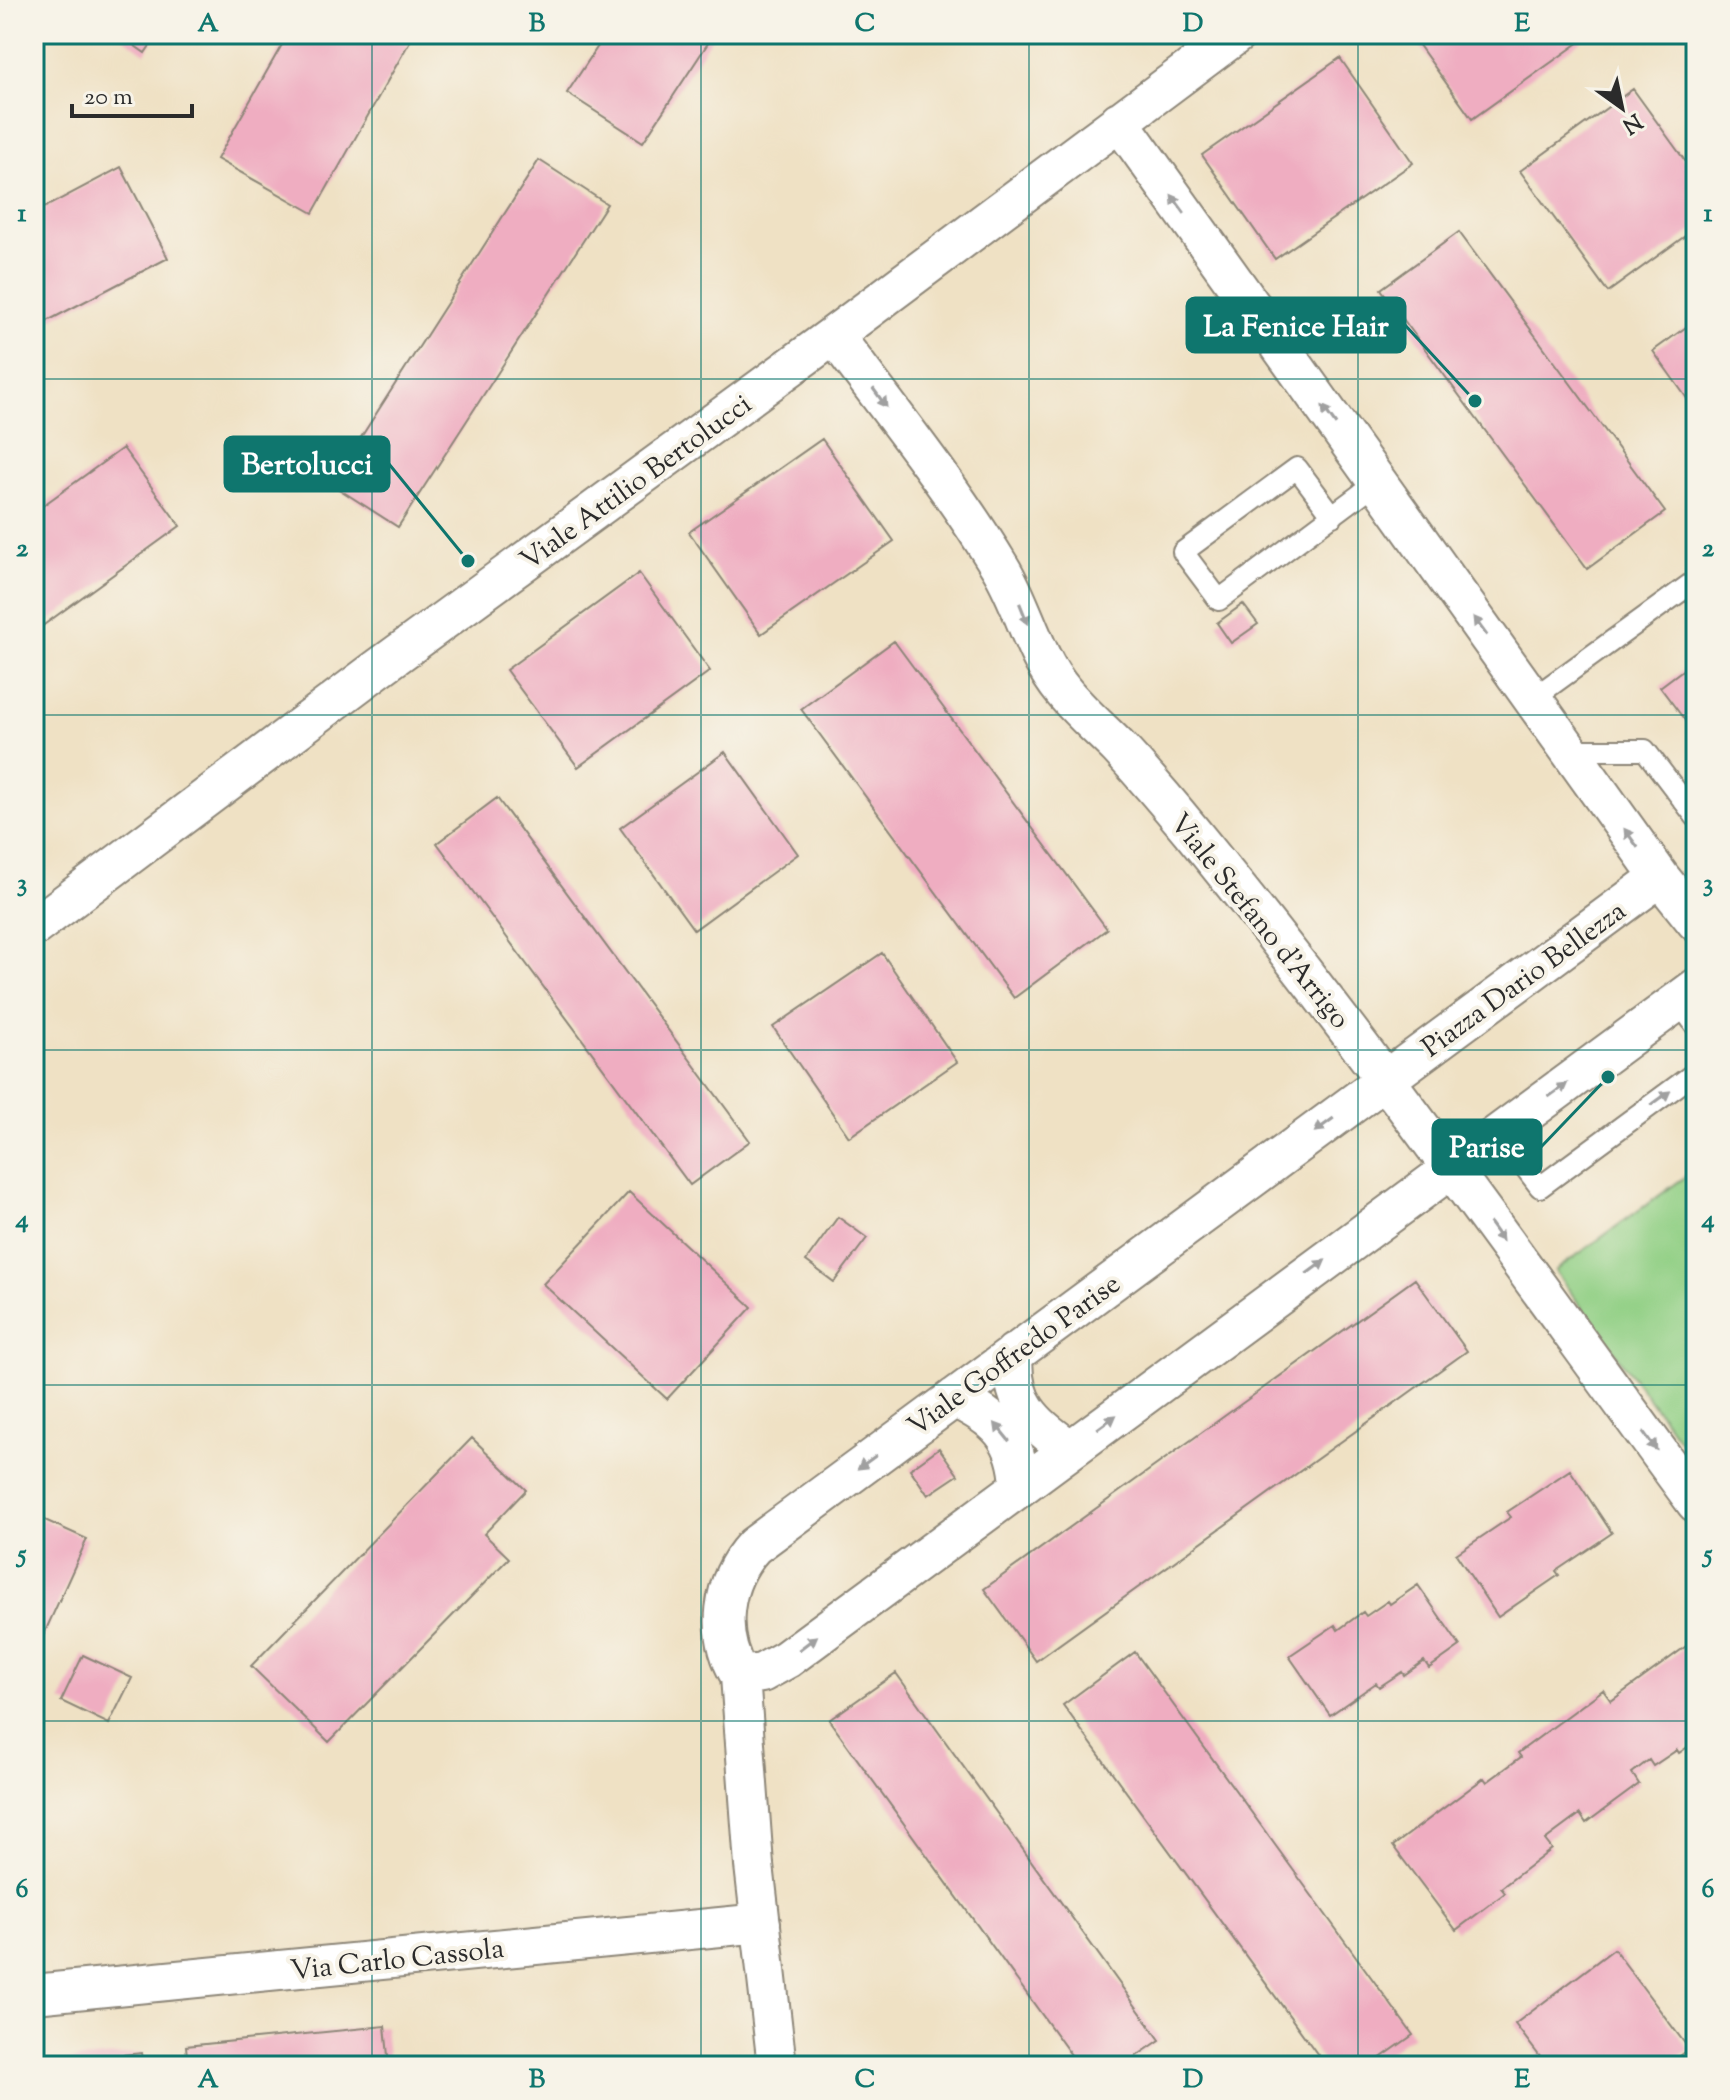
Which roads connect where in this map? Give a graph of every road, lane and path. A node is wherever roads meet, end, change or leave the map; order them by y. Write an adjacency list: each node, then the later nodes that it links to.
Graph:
1 (1237, 34): 2 (street, Viale Attilio Bertolucci)
2 (1119, 121): 3 (street, Viale Attilio Bertolucci); 4 (street, one-way to 2)
3 (834, 335): 12 (street, Viale Attilio Bertolucci); 15 (street, Viale Stefano d'Arrigo, one-way to 15)
4 (1377, 482): 5 (lane); 7 (street, one-way to 4)
5 (1333, 516): 5 (lane)
6 (1696, 580): 7 (lane)
7 (1532, 699): 8 (street)
8 (1569, 750): 9 (lane); 10 (street, one-way to 8)
9 (1696, 817)
10 (1660, 877): 11 (street); 15 (street, Piazza Dario Bellezza)
11 (1696, 922)
12 (34, 927)
13 (1690, 1005): 16 (street, one-way to 13)
14 (1696, 1072): 16 (lane, one-way to 14)
15 (1386, 1078): 17 (street, Viale Stefano d'Arrigo); 18 (street, Viale Goffredo Parise, one-way to 18)
16 (1499, 1133): 17 (street)
17 (1449, 1169): 20 (street, one-way to 17); 22 (street, Viale Stefano d'Arrigo, one-way to 22)
18 (1014, 1353): 19 (street, Viale Goffredo Parise); 20 (street)
19 (954, 1398): 21 (street, one-way to 19); 23 (street, Viale Goffredo Parise, one-way to 23)
20 (1070, 1449): 21 (street)
21 (1020, 1486): 23 (street, one-way to 21)
22 (1696, 1503)
23 (740, 1676): 24 (street, Viale Goffredo Parise)
24 (761, 1923): 25 (street, Via Carlo Cassola); 26 (street, Viale Goffredo Parise)
25 (34, 1994)
26 (777, 2066)

